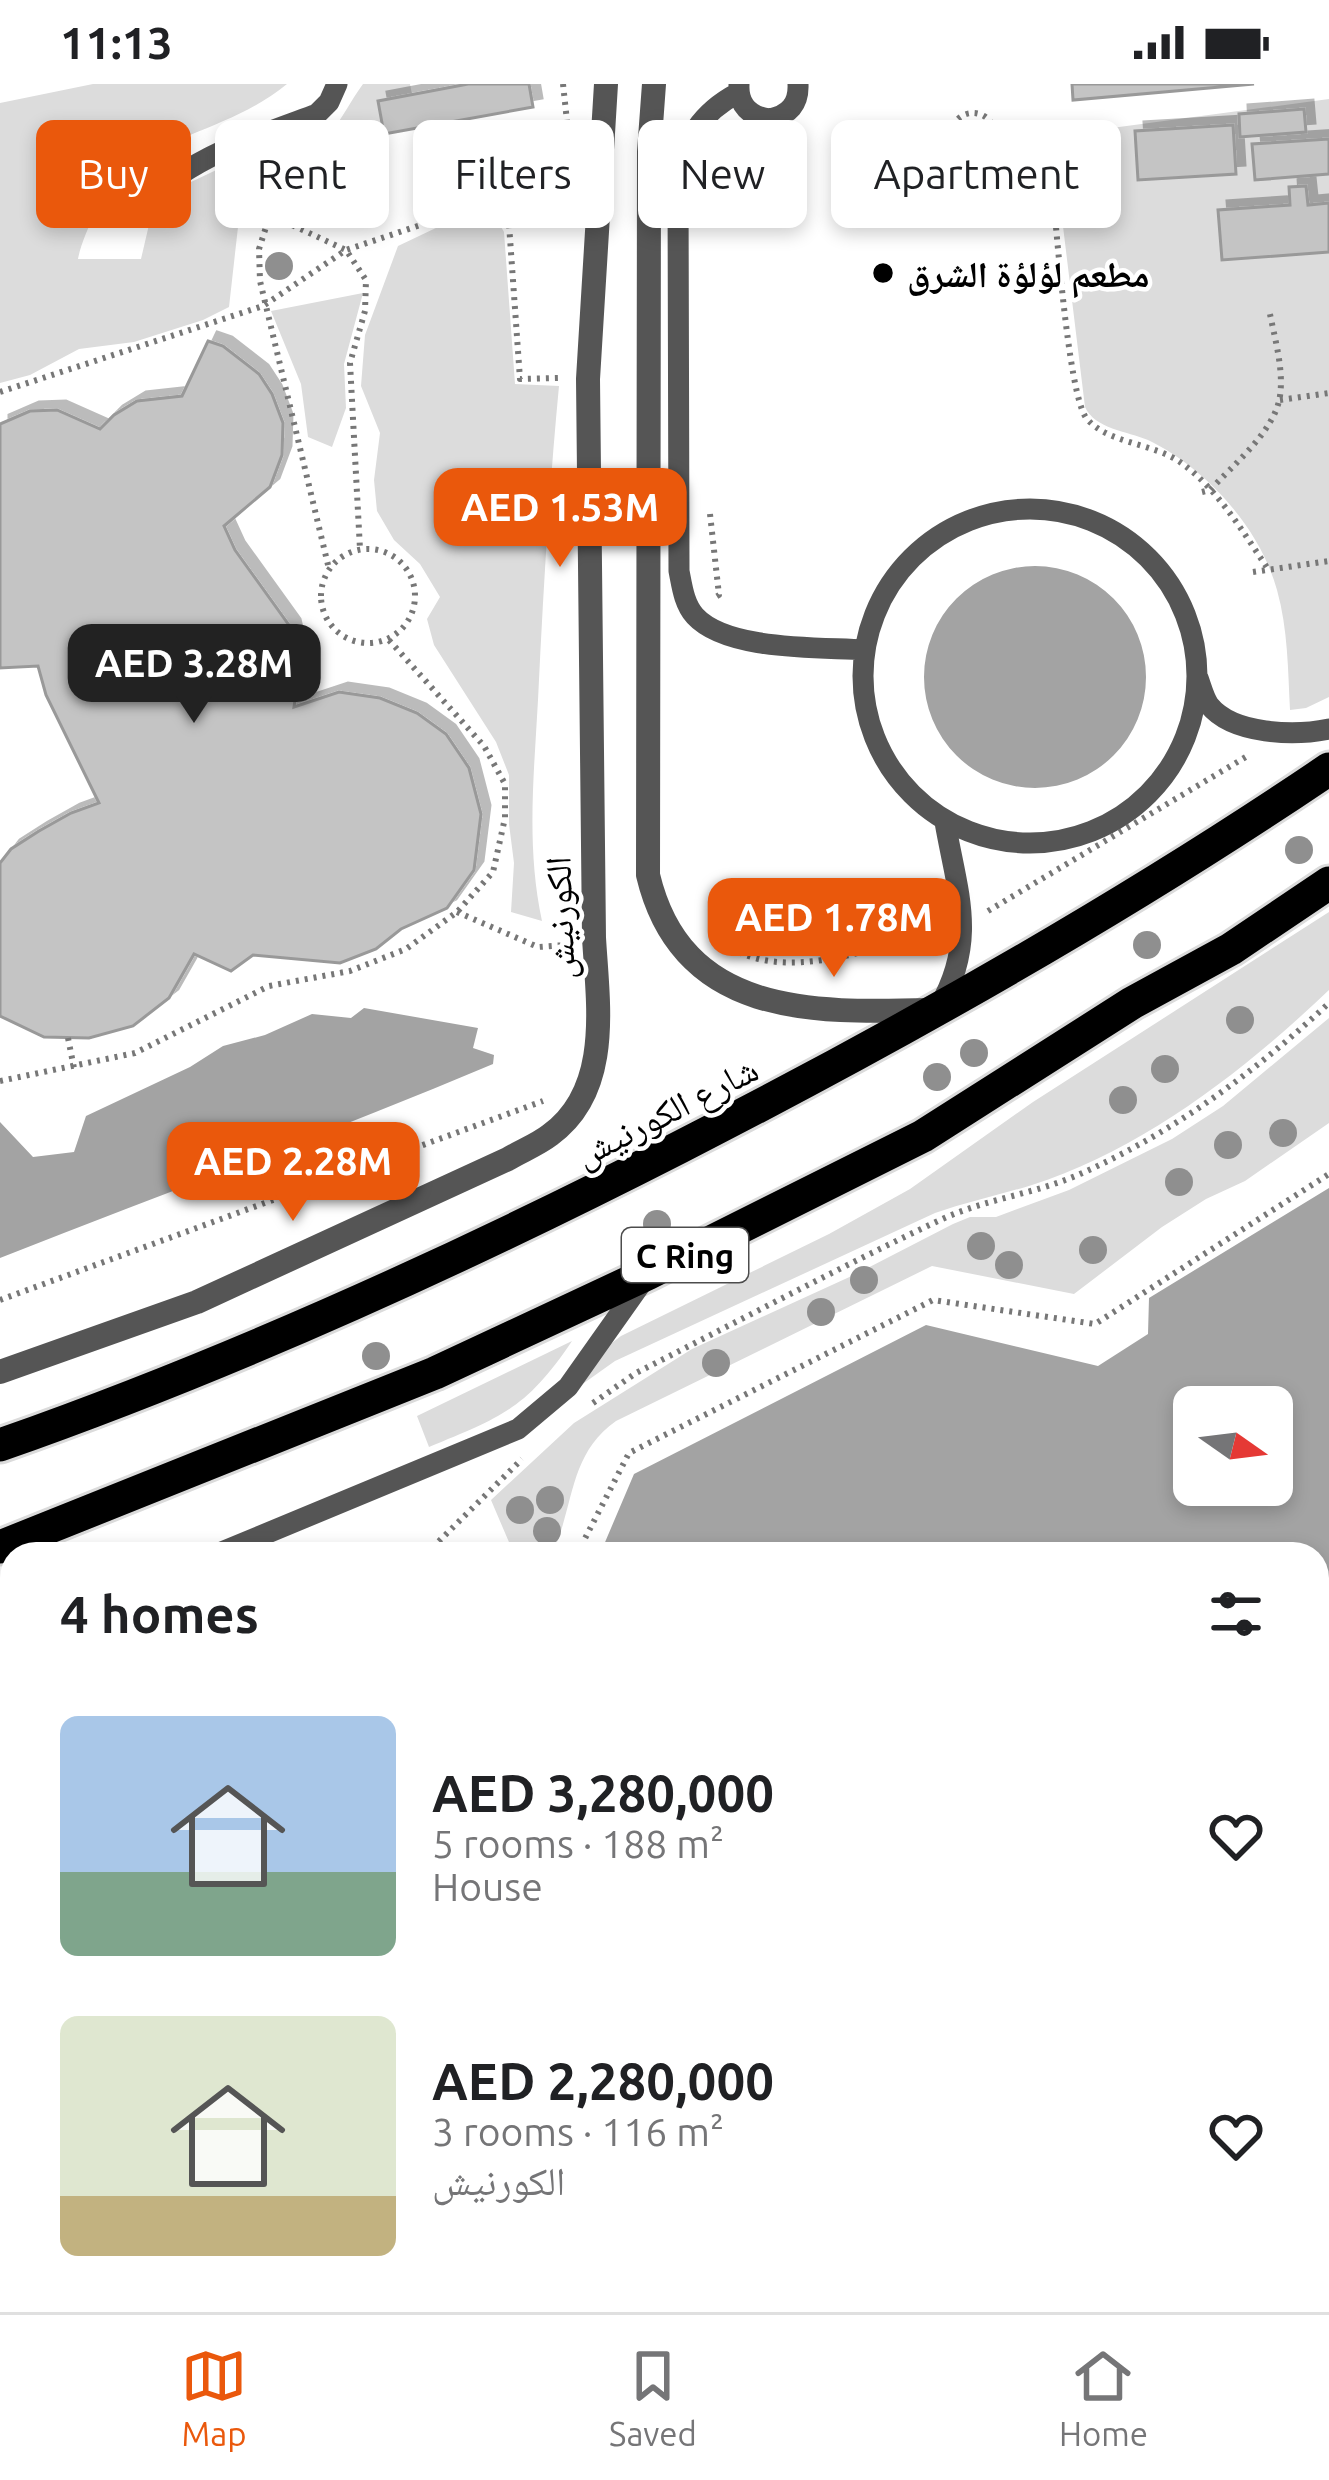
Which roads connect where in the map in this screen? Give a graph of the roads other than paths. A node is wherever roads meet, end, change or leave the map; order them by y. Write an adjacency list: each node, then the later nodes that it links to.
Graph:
1 (337, 84): 6 (lane)
2 (606, 84): 15 (street, الكورنيش)
3 (654, 84): 13 (street)
4 (798, 84): 5 (lane)
5 (738, 89): 7 (lane)
6 (191, 166)
7 (864, 650): 8 (lane); 11 (lane)
8 (1198, 676): 9 (lane); 11 (lane)
9 (1329, 729)
10 (1329, 770): 13 (highway, شارع الكورنيش / C Ring)
11 (945, 822): 13 (lane)
12 (1329, 884): 14 (highway, C Ring)
13 (937, 1010): 16 (highway, شارع الكورنيش / C Ring)
14 (649, 1274): 17 (highway, C Ring); 18 (lane)
15 (0, 1372)
16 (0, 1445)
17 (12, 1542)
18 (246, 1542)

